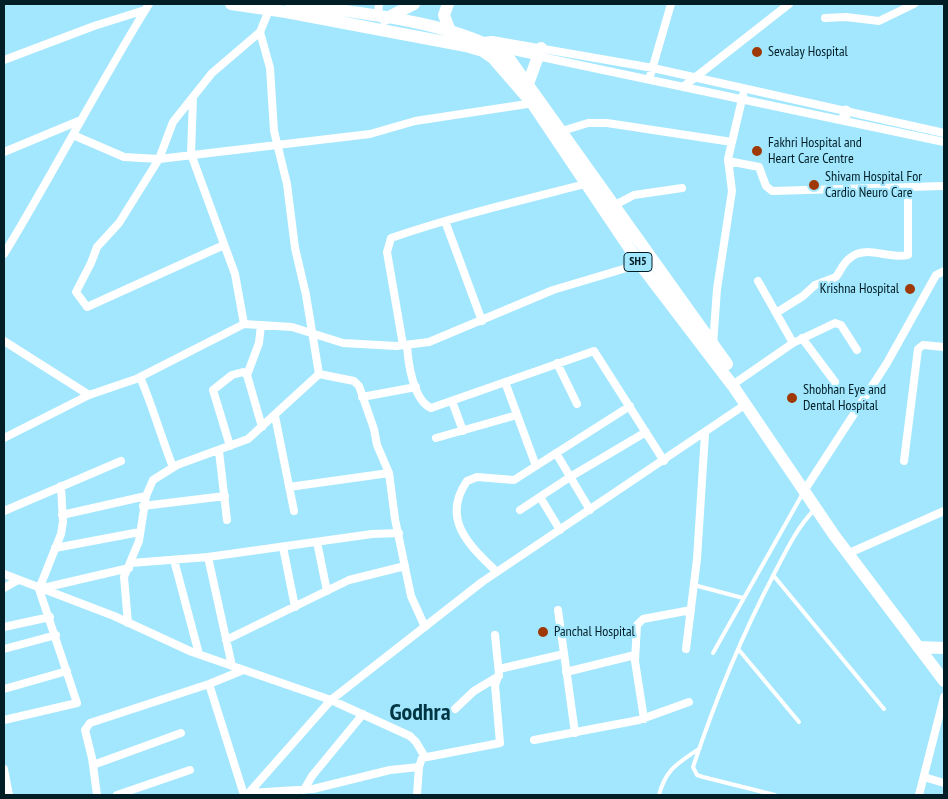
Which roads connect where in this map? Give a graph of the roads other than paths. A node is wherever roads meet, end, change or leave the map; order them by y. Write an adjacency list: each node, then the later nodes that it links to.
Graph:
1 (231, 4): 9 (main road, SH5)
2 (291, 4): 10 (main road)
3 (414, 4): 10 (main road)
4 (448, 4): 14 (main road)
5 (671, 4): 17 (street)
6 (789, 4): 18 (street)
7 (914, 4): 11 (street)
8 (147, 7): 16 (street); 27 (street)
9 (269, 10): 12 (main road, SH5); 13 (street)
10 (382, 12): 12 (main road); 14 (main road)
11 (825, 18)
12 (378, 29): 14 (main road, SH5)
13 (260, 32): 23 (street); 33 (street)
14 (471, 44): 15 (street); 15 (street); 20 (main road, SH5); 25 (main road, SH5)
15 (540, 52): 17 (street); 19 (street); 20 (main road)
16 (4, 60)
17 (653, 68): 18 (street); 19 (street)
18 (696, 77): 21 (street); 22 (street)
19 (649, 80): 21 (street)
20 (528, 84): 25 (main road, SH5)
21 (683, 87): 24 (street)
22 (744, 88): 24 (street); 26 (street)
23 (192, 97): 35 (street); 36 (street)
24 (742, 99): 26 (street); 31 (street)
25 (536, 102): 28 (main road, SH5); 33 (street); 38 (main road, SH5)
26 (845, 115): 29 (street); 32 (street)
27 (81, 120): 30 (street); 34 (street)
28 (562, 131): 31 (street); 42 (main road, SH5)
29 (944, 133)
30 (73, 135): 36 (street); 45 (street)
31 (732, 142): 37 (street)
32 (944, 142)
33 (278, 144): 35 (street); 53 (street)
34 (4, 152)
35 (191, 154): 36 (street); 44 (street)
36 (159, 159): 44 (street)
37 (728, 161): 40 (street); 58 (street)
38 (585, 184): 43 (street); 46 (main road, SH5)
39 (944, 186): 40 (street)
40 (908, 187): 49 (street)
41 (682, 188): 42 (street)
42 (613, 206): 58 (main road, SH5)
43 (446, 221): 50 (street); 57 (street)
44 (224, 245): 51 (street)
45 (4, 254)
46 (640, 264): 50 (street); 73 (main road, SH5)
47 (944, 271): 95 (street)
48 (758, 281): 49 (street)
49 (776, 313): 56 (street)
50 (482, 321): 57 (street)
51 (244, 324): 52 (street); 64 (street)
52 (261, 325): 53 (street); 62 (street)
53 (313, 334): 57 (street); 63 (street)
54 (802, 338): 56 (street); 60 (street); 67 (street)
55 (4, 341): 69 (street)
56 (793, 343): 65 (street)
57 (405, 345): 68 (street)
58 (713, 346): 65 (main road, SH5)
59 (944, 347): 88 (street)
60 (857, 350)
61 (557, 362): 66 (street); 72 (street); 74 (street)
62 (247, 374): 77 (street); 83 (street)
63 (319, 374): 70 (street); 76 (street)
64 (140, 377): 69 (street); 90 (street)
65 (738, 380): 95 (main road, SH5)
66 (505, 382): 71 (street); 75 (street)
67 (835, 382)
68 (416, 387): 70 (street); 71 (street)
69 (89, 395): 81 (street)
70 (362, 396): 91 (street)
71 (452, 402): 78 (street)
72 (577, 404)
73 (746, 404): 80 (street); 95 (main road, SH5)
74 (630, 406): 79 (street); 85 (street)
75 (517, 415): 78 (street); 89 (street)
76 (275, 416): 77 (street); 94 (street)
77 (262, 427): 83 (street)
78 (463, 430): 82 (street)
79 (646, 432): 87 (street); 92 (street)
80 (705, 434): 87 (street); 123 (street)
81 (4, 438)
82 (436, 438)
83 (230, 446): 84 (street)
84 (219, 451): 90 (street); 97 (street)
85 (556, 453): 89 (street); 92 (street)
86 (121, 461): 93 (street)
87 (664, 461): 102 (street)
88 (904, 461)
89 (536, 466): 119 (street)
90 (173, 468): 96 (street)
91 (389, 473): 94 (street); 110 (street)
92 (570, 477): 98 (street); 102 (street)
93 (61, 486): 103 (street); 106 (street)
94 (289, 487): 104 (street)
95 (806, 487): 100 (main road, SH5); 114 (main road, SH5); 127 (lane)
96 (146, 496): 99 (street); 106 (street)
97 (224, 496): 99 (street); 107 (street)
98 (540, 497): 101 (street); 108 (street)
99 (143, 506): 109 (street)
100 (815, 509): 114 (main road, SH5); 121 (lane)
101 (520, 510)
102 (590, 510): 108 (street)
103 (4, 511)
104 (294, 511)
105 (944, 511): 114 (street)
106 (62, 515): 113 (street)
107 (228, 520)
108 (560, 530): 119 (street)
109 (140, 532): 113 (street); 117 (street)
110 (399, 533): 111 (street); 118 (street)
111 (317, 542): 112 (street); 126 (street)
112 (284, 547): 115 (street); 128 (street)
113 (55, 548): 125 (street)
114 (850, 552): 142 (main road, SH5)
115 (208, 558): 116 (street); 137 (street)
116 (174, 560): 117 (street); 144 (street)
117 (130, 566): 125 (street); 132 (street)
118 (405, 566): 126 (street); 133 (street)
119 (497, 572): 133 (street)
120 (4, 574): 122 (street)
121 (773, 575): 141 (lane); 160 (lane)
122 (18, 580): 124 (street); 125 (street)
123 (694, 585): 127 (lane); 130 (street)
124 (4, 588)
125 (39, 589): 131 (street); 132 (street)
126 (327, 591): 128 (street)
127 (743, 598): 143 (lane)
128 (295, 607): 137 (street)
129 (558, 610): 145 (street)
130 (691, 610): 140 (street); 146 (street)
131 (50, 617): 134 (street); 136 (street)
132 (128, 623): 144 (street)
133 (425, 626): 157 (street)
134 (4, 627)
135 (495, 634): 152 (street)
136 (56, 635): 139 (street); 150 (street)
137 (226, 640): 147 (street)
138 (944, 648): 142 (main road)
139 (4, 649)
140 (686, 649)
141 (739, 650): 164 (lane); 168 (lane)
142 (929, 652): 148 (main road, SH5); 153 (main road, SH5)
143 (714, 653)
144 (200, 654): 147 (street)
145 (564, 654): 151 (street); 152 (street)
146 (635, 655): 151 (street); 162 (street)
147 (232, 666): 149 (street)
148 (944, 669)
149 (241, 670): 154 (street); 157 (street)
150 (67, 671): 155 (street); 163 (street)
151 (566, 672): 166 (street)
152 (499, 673): 159 (street); 169 (street)
153 (944, 681)
154 (209, 684): 170 (street); 177 (street)
155 (4, 689)
156 (944, 697): 174 (street)
157 (331, 700): 161 (street); 177 (street)
158 (689, 702): 162 (street)
159 (455, 709)
160 (884, 709)
161 (363, 714): 169 (street); 176 (street)
162 (644, 719): 166 (street)
163 (4, 720)
164 (799, 722)
165 (181, 733): 170 (street)
166 (574, 733): 167 (street)
167 (534, 740)
168 (700, 748): 182 (lane); 183 (lane)
169 (424, 757): 171 (street)
170 (93, 764): 179 (street)
171 (419, 767): 176 (street); 181 (street)
172 (4, 769): 178 (street)
173 (190, 770): 180 (street)
174 (924, 777): 175 (street); 184 (street)
175 (944, 783)
176 (304, 790): 177 (street)
177 (247, 794)
178 (9, 795)
179 (97, 795)
180 (117, 795)
181 (417, 795)
182 (659, 795)
183 (775, 795)
184 (919, 795)

